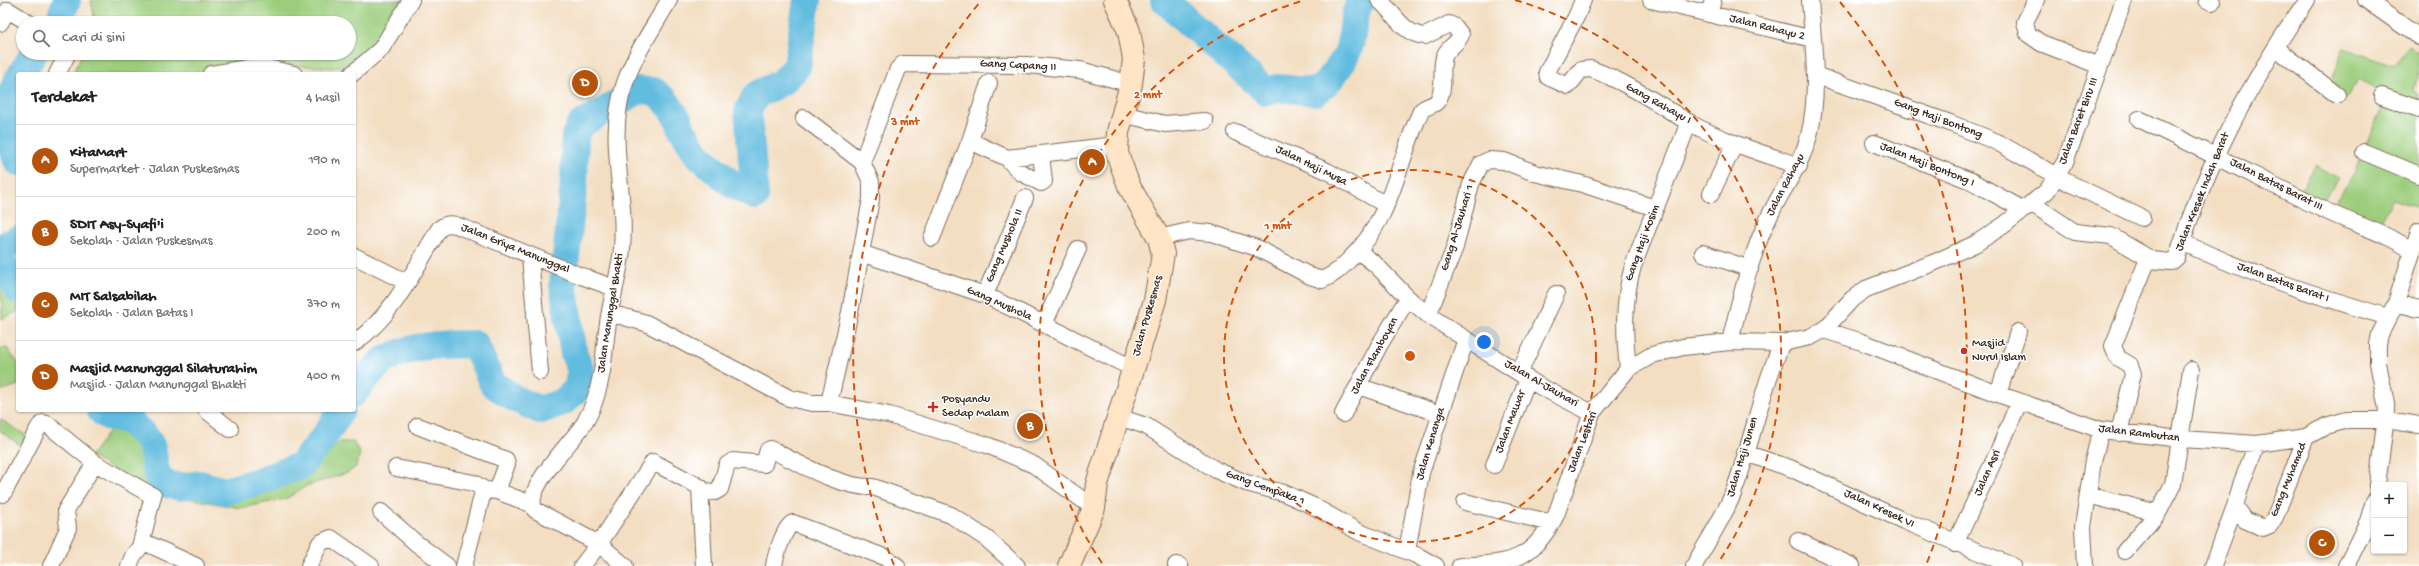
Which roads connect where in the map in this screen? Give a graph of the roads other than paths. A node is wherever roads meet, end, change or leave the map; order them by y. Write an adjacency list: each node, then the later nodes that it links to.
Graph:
1 (411, 0): 23 (street)
2 (669, 0): 68 (street, Jalan Manunggal Bhakti)
3 (1115, 0): 26 (street, Jalan Puskesmas)
4 (1378, 0): 50 (street)
5 (1583, 0): 34 (street, Gang Rahayu I)
6 (1651, 0): 12 (street, Jalan Rahayu 2)
7 (1810, 0): 16 (street, Jalan Rahayu)
8 (2036, 0): 19 (street)
9 (2124, 0): 19 (street, Jalan Baret Biru III)
10 (2307, 0): 17 (street, Jalan Kresek Indah Barat)
11 (2366, 0): 15 (street)
12 (1711, 7): 16 (street, Jalan Rahayu 2)
13 (5, 9): 14 (street)
14 (18, 16)
15 (2419, 37)
16 (1813, 39): 24 (street, Jalan Rahayu)
17 (2276, 48): 27 (street); 41 (street, Jalan Kresek Indah Barat)
18 (64, 60): 20 (street)
19 (2100, 66): 47 (street, Jalan Baret Biru III)
20 (57, 72)
21 (222, 72): 22 (street)
22 (285, 72)
23 (355, 72)
24 (1815, 75): 45 (street, Jalan Rahayu); 47 (street, Gang Haji Bontong)
25 (989, 83): 36 (street)
26 (1131, 84): 30 (street, Jalan Puskesmas); 44 (street, Gang Capang II)
27 (2337, 95)
28 (2382, 96): 29 (street)
29 (2419, 109)
30 (1122, 114): 33 (street); 39 (street, Jalan Puskesmas)
31 (804, 118): 44 (street)
32 (2139, 119): 41 (street, Jalan Batas Barat III)
33 (1205, 121)
34 (1689, 122): 37 (street, Gang Rahayu I); 52 (street, Gang Haji Kosim)
35 (1235, 132): 50 (street, Jalan Haji Musa)
36 (970, 141): 43 (street); 55 (street)
37 (1735, 143): 45 (street, Gang Rahayu I); 48 (street)
38 (1874, 143): 51 (street, Jalan Haji Bontong I)
39 (1116, 145): 42 (street); 56 (street, Jalan Puskesmas)
40 (2364, 152): 46 (street)
41 (2215, 154): 57 (street, Jalan Kresek Indah Barat); 60 (street, Jalan Batas Barat III)
42 (1041, 155): 43 (street); 43 (street)
43 (1007, 158)
44 (862, 162): 61 (street)
45 (1799, 166): 66 (street, Jalan Rahayu)
46 (2419, 175)
47 (2056, 176): 51 (street, Jalan Baret Biru III); 53 (street, Gang Haji Bontong)
48 (1711, 194)
49 (1025, 198): 70 (street, Gang Mushola II)
50 (1386, 205): 59 (street)
51 (2027, 206): 65 (street, Jalan Haji Bontong I); 78 (street, Jalan Baret Biru III)
52 (1655, 208): 75 (street, Gang Al-Jauhari 1); 85 (street, Gang Haji Kosim)
53 (2142, 218)
54 (2419, 231): 60 (street)
55 (932, 238)
56 (1159, 238): 59 (street); 84 (street, Jalan Puskesmas)
57 (2182, 242): 65 (street, Jalan Kresek Indah Barat); 76 (street, Jalan Batas Barat I)
58 (1078, 249): 77 (street)
59 (1358, 251): 71 (street, Jalan Al-Jauhari)
60 (2413, 251): 72 (street)
61 (861, 253): 70 (street, Gang Mushola); 92 (street)
62 (1703, 253): 66 (street)
63 (530, 256): 67 (street, Jalan Griya Manunggal); 68 (street, Jalan Griya Manunggal); 87 (street)
64 (356, 257): 67 (street)
65 (2152, 260): 103 (street)
66 (1750, 269): 82 (street, Jalan Rahayu)
67 (406, 282): 81 (street, Jalan Griya Manunggal)
68 (614, 288): 74 (street, Jalan Manunggal Bhakti)
69 (1556, 294): 88 (street, Jalan Mawar)
70 (985, 295): 77 (street, Gang Mushola)
71 (1408, 298): 75 (street, Jalan Al-Jauhari); 89 (street, Jalan Flamboyan)
72 (2396, 303): 73 (street); 76 (street)
73 (2419, 309)
74 (610, 313): 92 (street); 117 (street, Jalan Manunggal Bhakti)
75 (1428, 315): 80 (street, Jalan Al-Jauhari)
76 (2388, 318): 98 (street)
77 (1044, 324): 84 (street, Gang Mushola)
78 (1824, 330): 83 (street, Jalan Lestari); 90 (street, Jalan Rambutan)
79 (2018, 332): 90 (street)
80 (1466, 339): 88 (street, Jalan Al-Jauhari); 96 (street, Jalan Kenanga)
81 (356, 341)
82 (1730, 342): 83 (street, Jalan Lestari); 85 (street, Jalan Lestari)
83 (1782, 343): 107 (street, Jalan Haji Junen)
84 (1132, 368): 97 (street, Jalan Puskesmas)
85 (1628, 369): 94 (street, Jalan Lestari)
86 (2191, 370): 105 (street)
87 (540, 372)
88 (1523, 376): 94 (street, Jalan Al-Jauhari); 109 (street, Jalan Mawar)
89 (1358, 386): 95 (street, Jalan Flamboyan); 96 (street)
90 (1998, 394): 91 (street, Jalan Rambutan)
91 (2019, 402): 102 (street, Jalan Rambutan); 127 (street, Jalan Asri)
92 (830, 403): 119 (street)
93 (209, 412): 101 (street)
94 (1592, 413): 123 (street, Jalan Lestari)
95 (1343, 414)
96 (1440, 414): 128 (street, Jalan Kenanga)
97 (1119, 417): 119 (street, Jalan Puskesmas); 128 (street, Gang Cempaka 1)
98 (2387, 420): 99 (street, Jalan Rambutan); 104 (street, Jalan Rambutan); 111 (street)
99 (2419, 425)
100 (418, 426): 113 (street)
101 (230, 429)
102 (2101, 430): 103 (street, Jalan Rambutan); 114 (street)
103 (2120, 433): 105 (street, Jalan Rambutan)
104 (2306, 437): 106 (street, Jalan Rambutan); 118 (street, Gang Muhamad)
105 (2182, 439): 106 (street, Jalan Rambutan); 122 (street)
106 (2257, 444): 118 (street)
107 (1745, 453): 127 (street, Jalan Kresek VI); 146 (street, Jalan Haji Junen)
108 (95, 463): 115 (street); 125 (street); 131 (street)
109 (1494, 464)
110 (396, 468): 113 (street)
111 (2377, 482)
112 (701, 489): 126 (street); 139 (street); 142 (street)
113 (491, 490): 117 (street); 136 (street)
114 (2088, 495): 122 (street); 149 (street)
115 (1, 496)
116 (1464, 502): 123 (street)
117 (531, 504): 126 (street)
118 (2235, 506): 150 (street)
119 (1094, 508): 143 (street, Jalan Puskesmas)
120 (2371, 511): 151 (street)
121 (381, 512): 135 (street)
122 (2158, 513): 129 (street)
123 (1552, 523): 145 (street, Jalan Lestari)
124 (1798, 541): 147 (street)
125 (142, 542): 130 (street); 132 (street)
126 (599, 544): 137 (street); 138 (street)
127 (1955, 544): 148 (street, Jalan Kresek VI)
128 (1407, 551): 144 (street, Gang Cempaka 1)
129 (2125, 551)
130 (131, 561)
131 (51, 566)
132 (196, 566)
133 (310, 566): 134 (street)
134 (371, 566)
135 (447, 566)
136 (464, 566)
137 (582, 566)
138 (625, 566)
139 (704, 566)
140 (774, 566): 141 (street)
141 (897, 566)
142 (1017, 566)
143 (1069, 566)
144 (1436, 566)
145 (1460, 566)
146 (1694, 566)
147 (1852, 566)
148 (2013, 566)
149 (2086, 566)
150 (2213, 566)
151 (2346, 566)

